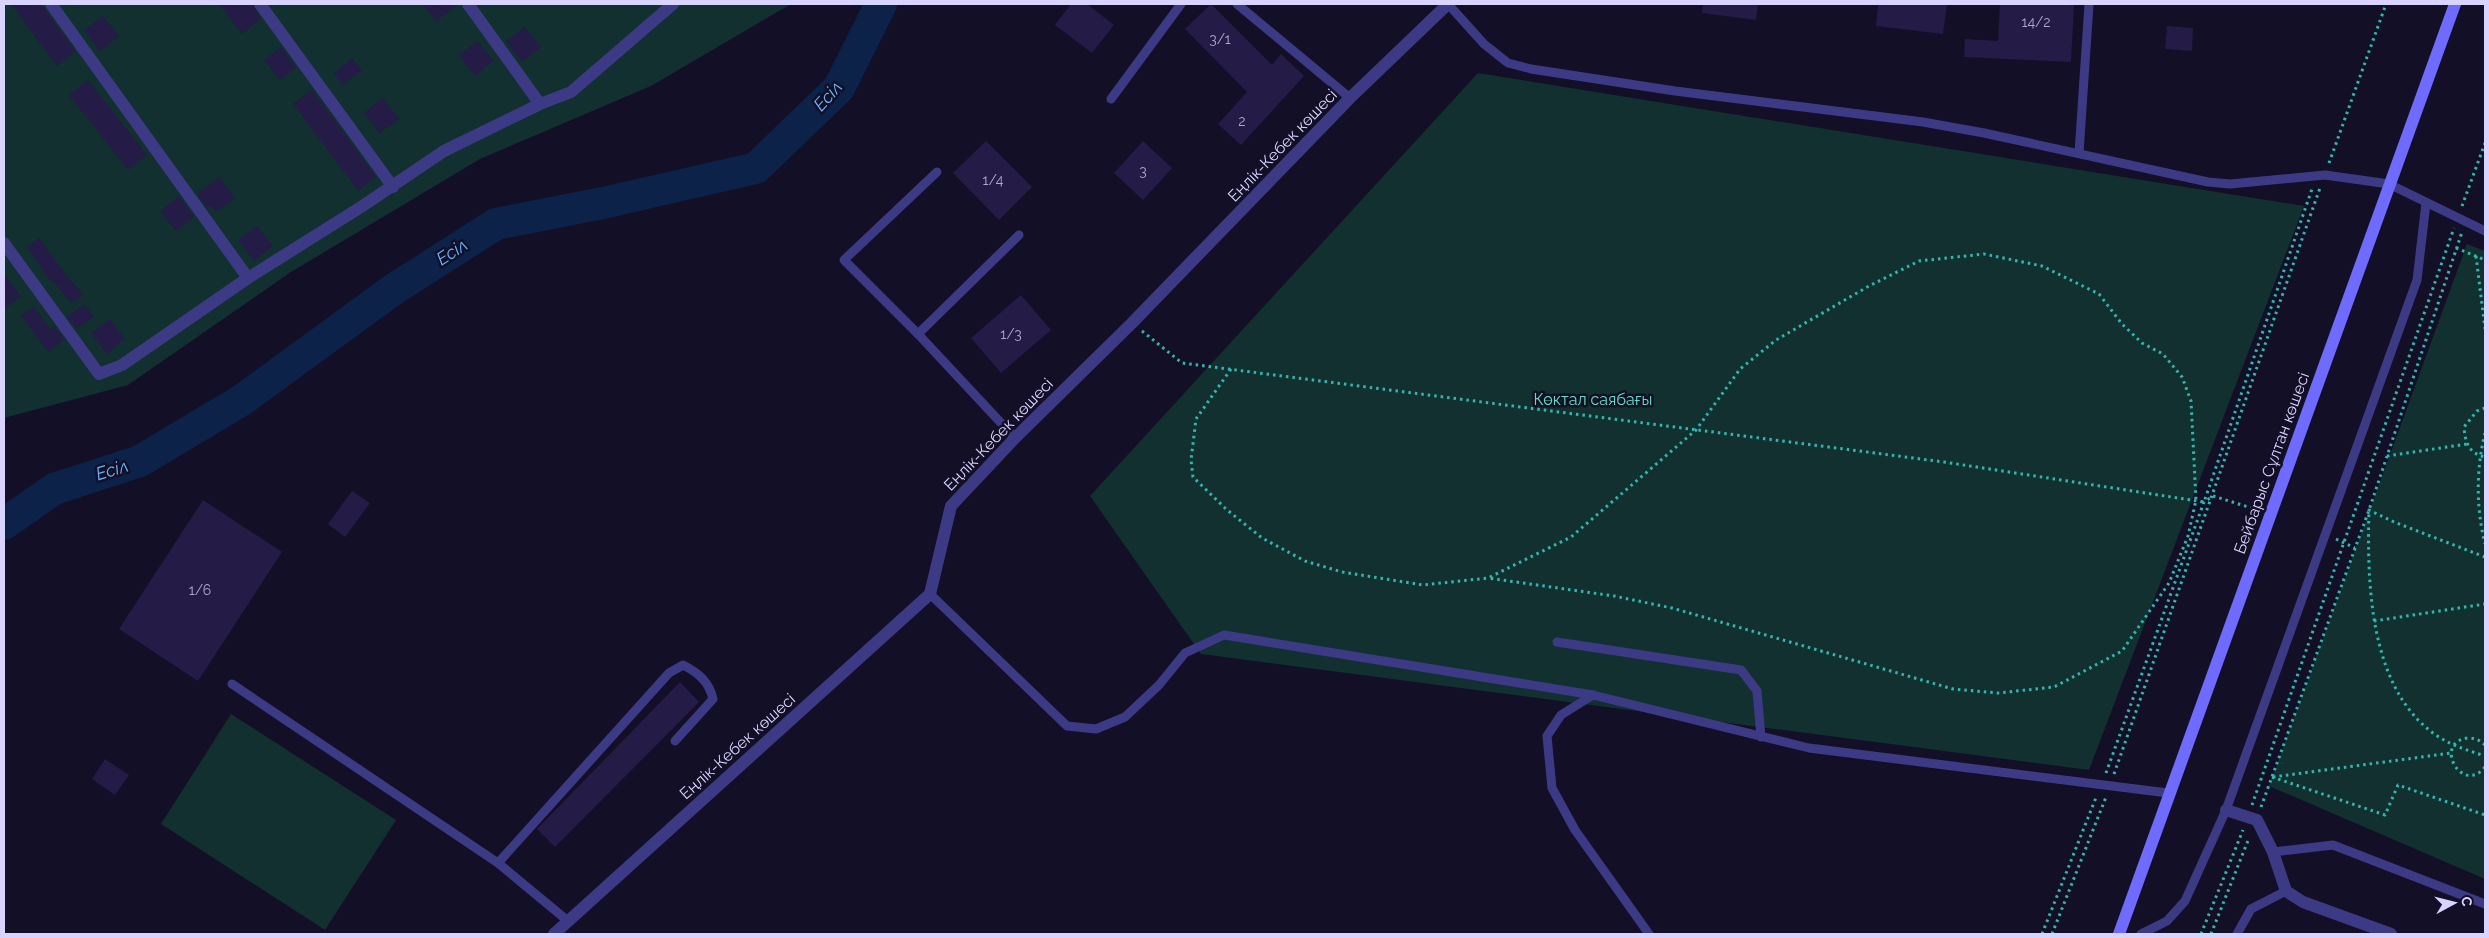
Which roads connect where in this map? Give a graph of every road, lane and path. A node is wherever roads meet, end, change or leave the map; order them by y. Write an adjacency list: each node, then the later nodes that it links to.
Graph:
1 (51, 4): 28 (street)
2 (260, 4): 19 (street)
3 (468, 4): 13 (street)
4 (672, 4): 13 (street)
5 (1181, 4): 12 (lane)
6 (1237, 4): 11 (lane)
7 (1448, 4): 11 (street, Еңлік-Кебек көшесі); 15 (lane)
8 (2090, 4): 15 (lane)
9 (2386, 4): 17 (path)
10 (2455, 4): 18 (street, Бейбарыс Сұлтан көшесі)
11 (1350, 98): 29 (street, Еңлік-Кебек көшесі)
12 (1112, 99)
13 (540, 104): 19 (street)
14 (2485, 143): 21 (path)
15 (2079, 154): 17 (lane)
16 (937, 172): 31 (lane)
17 (2321, 175): 18 (lane); 42 (path); 44 (path)
18 (2389, 184): 20 (lane); 46 (street, Бейбарыс Сұлтан көшесі)
19 (393, 187): 28 (street)
20 (2426, 203): 21 (lane); 47 (lane)
21 (2461, 220): 22 (lane); 25 (path); 48 (path)
22 (2485, 231)
23 (1019, 235): 31 (lane)
24 (4, 243): 28 (street)
25 (2456, 248): 26 (path); 39 (path)
26 (2476, 256): 27 (path); 30 (path)
27 (2485, 260)
28 (248, 278)
29 (1132, 323): 32 (path); 36 (street, Еңлік-Кебек көшесі)
30 (2485, 329)
31 (918, 334): 36 (lane)
32 (1231, 369): 34 (path); 52 (path)
33 (2485, 408): 38 (path)
34 (1696, 430): 43 (path); 43 (path); 52 (path)
35 (2485, 433): 37 (path)
36 (1015, 438): 53 (street, Еңлік-Кебек көшесі)
37 (2484, 441): 40 (path)
38 (2467, 444): 39 (path); 40 (path)
39 (2387, 456): 45 (path)
40 (2480, 456): 41 (path); 49 (path)
41 (2485, 457)
42 (2212, 496): 44 (path); 46 (path); 67 (path)
43 (2196, 500): 44 (path); 52 (path)
44 (2204, 502): 67 (path)
45 (2369, 510): 50 (path); 51 (path); 55 (path)
46 (2271, 514): 68 (street, Бейбарыс Сұлтан көшесі)
47 (2326, 534): 48 (path); 69 (lane)
48 (2344, 542): 50 (path); 71 (path)
49 (2485, 544)
50 (2355, 548): 66 (path)
51 (2485, 557)
52 (1488, 578)
53 (930, 594): 58 (lane); 76 (street, Еңлік-Кебек көшесі)
54 (2485, 604): 55 (path)
55 (2374, 621): 62 (path)
56 (1557, 642): 59 (lane)
57 (232, 684): 73 (lane)
58 (1592, 695): 59 (lane); 78 (lane)
59 (1761, 737): 67 (lane)
60 (675, 741): 73 (lane)
61 (2485, 745): 62 (path)
62 (2454, 746): 63 (path); 64 (path)
63 (2451, 753): 65 (path); 66 (path)
64 (2485, 756)
65 (2485, 767)
66 (2272, 777): 70 (path); 71 (path)
67 (2106, 785): 68 (lane); 79 (path); 80 (path)
68 (2168, 793): 81 (street, Бейбарыс Сұлтан көшесі)
69 (2226, 810): 71 (street); 82 (lane)
70 (2485, 815)
71 (2252, 819): 72 (street); 83 (path); 84 (path)
72 (2273, 852): 74 (street); 75 (lane)
73 (498, 863): 76 (lane)
74 (2286, 892): 85 (lane); 86 (street)
75 (2485, 904)
76 (568, 920): 77 (street, Еңлік-Кебек көшесі)
77 (554, 934)
78 (1649, 934)
79 (2042, 934)
80 (2052, 934)
81 (2119, 934)
82 (2141, 934)
83 (2201, 934)
84 (2211, 934)
85 (2237, 934)
86 (2391, 934)

